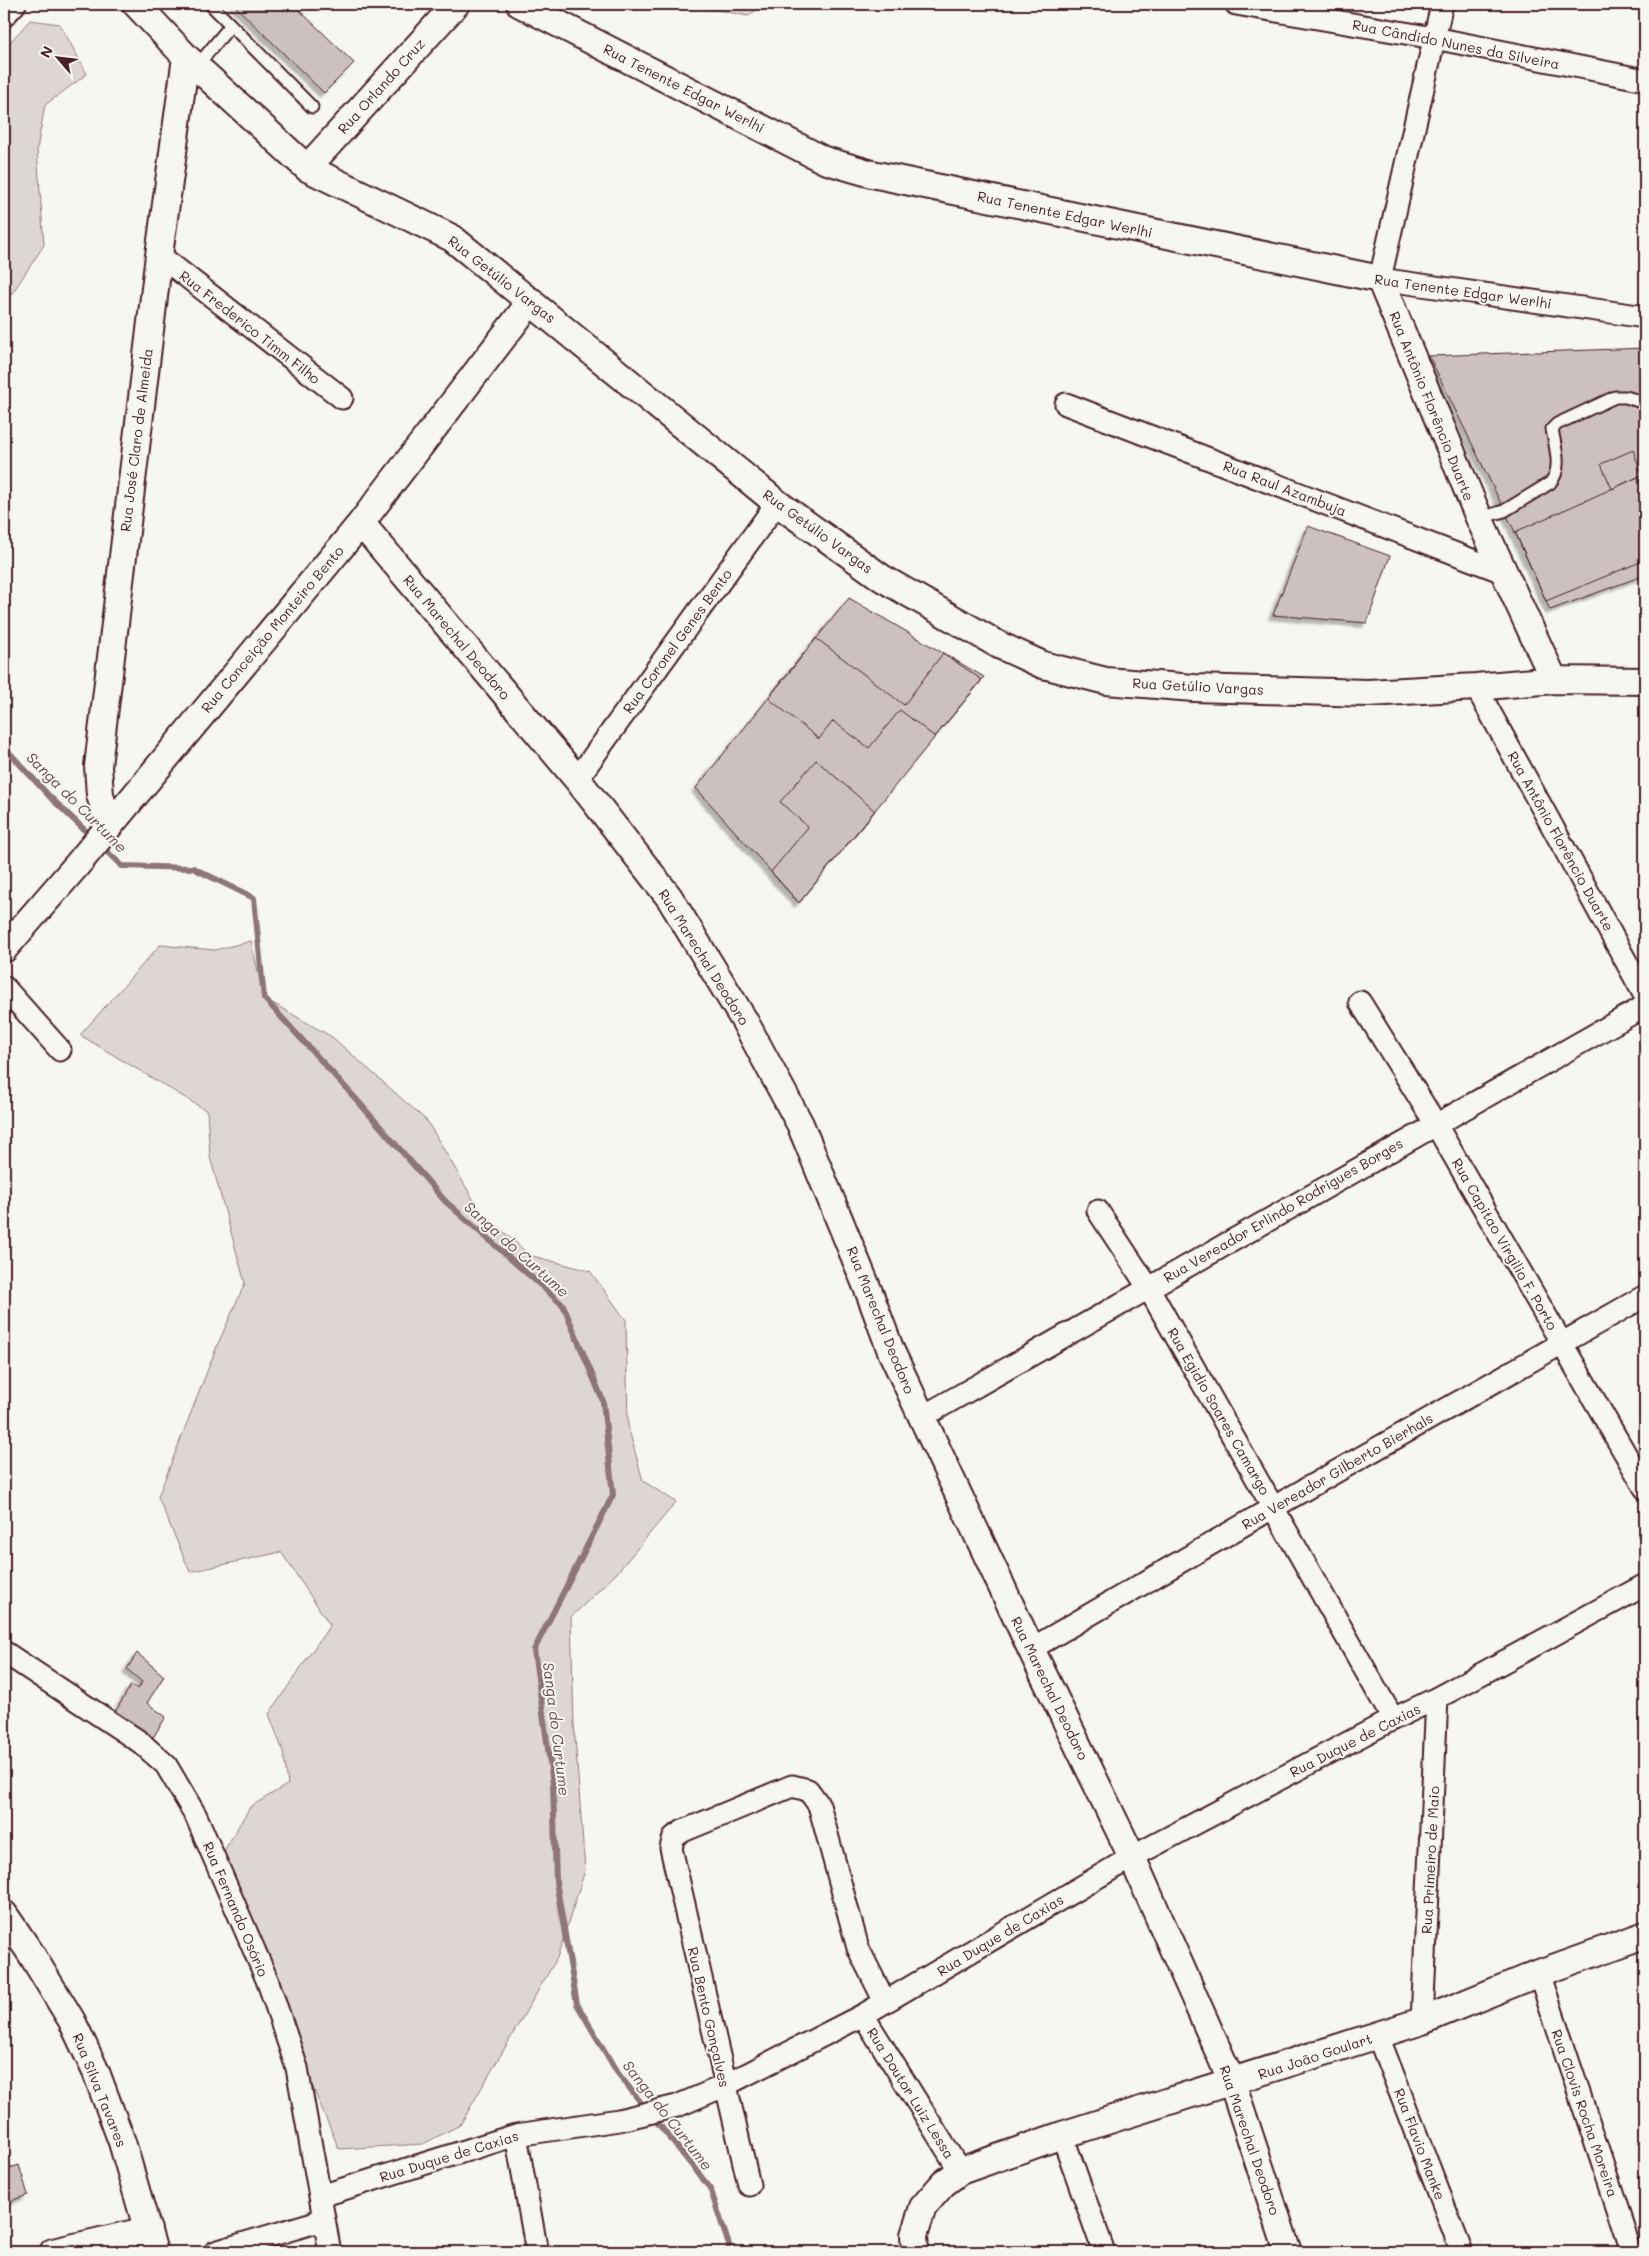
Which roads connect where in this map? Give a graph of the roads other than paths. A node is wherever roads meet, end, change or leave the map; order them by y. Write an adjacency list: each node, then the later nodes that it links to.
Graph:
1 (15, 4): 8 (street)
2 (136, 4): 11 (street, Rua Getúlio Vargas)
3 (210, 4): 9 (lane)
4 (456, 4): 14 (street, Rua Orlando Cruz)
5 (520, 4): 16 (street, Rua Tenente Edgar Werlhi)
6 (1236, 4): 10 (street, Rua Cândido Nunes da Silveira)
7 (1442, 4): 10 (street)
8 (4, 16)
9 (231, 25): 11 (lane); 13 (lane)
10 (1434, 38): 12 (street, Rua Cândido Nunes da Silveira); 16 (street)
11 (192, 62): 14 (street, Rua Getúlio Vargas); 15 (street, Rua José Claro de Almeida)
12 (1645, 80)
13 (312, 108)
14 (307, 168): 17 (street, Rua Getúlio Vargas)
15 (159, 255): 19 (street, Rua Frederico Timm Filho); 30 (street, Rua José Claro de Almeida)
16 (1380, 279): 18 (street, Rua Tenente Edgar Werlhi); 23 (street, Rua Antônio Florêncio Duarte)
17 (531, 300): 22 (street, Rua Getúlio Vargas); 24 (street, Rua Conceição Monteiro Bento)
18 (1645, 317)
19 (342, 398)
20 (1645, 402): 23 (lane)
21 (1066, 404): 25 (street, Rua Raul Azambuja)
22 (777, 503): 28 (street, Rua Getúlio Vargas); 29 (street, Rua Coronel Genes Bento)
23 (1479, 518): 25 (street, Rua Antônio Florêncio Duarte)
24 (361, 523): 29 (street, Rua Marechal Deodoro); 30 (street, Rua Conceição Monteiro Bento)
25 (1503, 572): 26 (street, Rua Antônio Florêncio Duarte)
26 (1554, 680): 27 (street, Rua Getúlio Vargas); 28 (street, Rua Getúlio Vargas)
27 (1645, 681)
28 (1476, 687): 33 (street, Rua Antônio Florêncio Duarte)
29 (576, 779): 42 (street, Rua Marechal Deodoro)
30 (106, 827): 31 (street, Rua Conceição Monteiro Bento)
31 (4, 949)
32 (4, 987): 36 (street)
33 (1645, 996)
34 (1360, 1002): 37 (street, Rua Capitao Virgilio F. Porto)
35 (1645, 1006): 37 (street, Rua Vereador Erlindo Rodrigues Borges)
36 (60, 1050)
37 (1435, 1123): 39 (street, Rua Vereador Erlindo Rodrigues Borges); 41 (street, Rua Capitao Virgilio F. Porto)
38 (1098, 1211): 39 (street, Rua Egidio Soares Camargo)
39 (1148, 1287): 42 (street, Rua Vereador Erlindo Rodrigues Borges); 44 (street, Rua Egidio Soares Camargo)
40 (1645, 1296): 41 (street, Rua Vereador Gilberto Bierhals)
41 (1563, 1343): 43 (street, Rua Capitao Virgilio F. Porto); 44 (street, Rua Vereador Gilberto Bierhals)
42 (922, 1417): 46 (street, Rua Marechal Deodoro)
43 (1645, 1488)
44 (1274, 1507): 46 (street, Rua Vereador Gilberto Bierhals); 49 (street, Rua Egidio Soares Camargo)
45 (1645, 1585): 48 (street, Rua Duque de Caxias)
46 (1031, 1649): 50 (street, Rua Marechal Deodoro)
47 (4, 1652): 64 (street, Rua Fernando Osório)
48 (1437, 1698): 49 (street, Rua Duque de Caxias); 56 (street, Rua Primeiro de Maio)
49 (1394, 1719): 50 (street, Rua Duque de Caxias)
50 (1132, 1857): 54 (street, Rua Duque de Caxias); 58 (street, Rua Marechal Deodoro)
51 (4, 1914): 66 (street, Rua Silva Tavares)
52 (1645, 1935): 53 (street, Rua João Goulart)
53 (1538, 1973): 56 (street, Rua João Goulart); 75 (street, Rua Clovis Rocha Moreira)
54 (885, 2002): 55 (street, Rua Duque de Caxias); 59 (street, Rua Bento Gonçalves)
55 (863, 2015): 59 (street, Rua Duque de Caxias); 62 (street, Rua Doutor Luiz Lessa)
56 (1422, 2021): 57 (street, Rua João Goulart)
57 (1378, 2036): 58 (street, Rua João Goulart); 74 (street, Rua Flavio Manke)
58 (1232, 2082): 61 (street, Rua João Goulart); 73 (street, Rua Marechal Deodoro)
59 (724, 2086): 60 (street, Rua Duque de Caxias); 63 (street, Rua Bento Gonçalves)
60 (516, 2135): 64 (street, Rua Duque de Caxias); 70 (street)
61 (1062, 2135): 62 (street, Rua João Goulart); 72 (street)
62 (960, 2171): 71 (street, Rua João Goulart)
63 (749, 2184)
64 (321, 2196): 65 (street, Rua Fernando Osório)
65 (322, 2220): 68 (street); 69 (street, Rua Fernando Osório)
66 (151, 2241): 67 (street)
67 (53, 2252)
68 (215, 2252)
69 (330, 2252)
70 (537, 2252)
71 (914, 2252)
72 (1104, 2252)
73 (1288, 2252)
74 (1462, 2252)
75 (1632, 2252)

